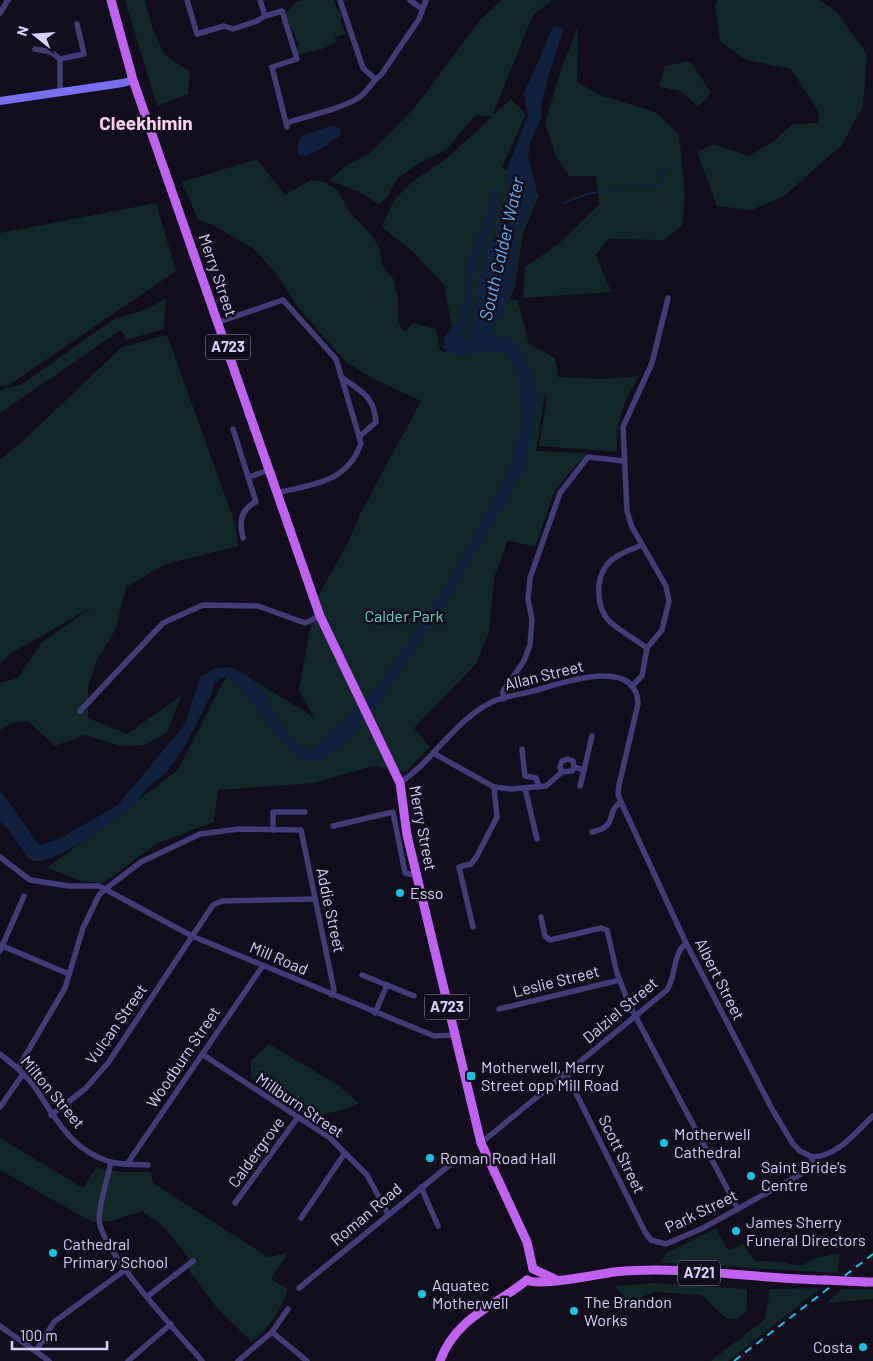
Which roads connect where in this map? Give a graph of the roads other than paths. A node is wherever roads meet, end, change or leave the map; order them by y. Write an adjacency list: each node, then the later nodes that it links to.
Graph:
1 (8, 0): 9 (street)
2 (111, 0): 15 (main road, Merry Street / A723)
3 (187, 0): 10 (street)
4 (260, 0): 10 (street)
5 (340, 0): 14 (street)
6 (410, 0): 8 (street)
7 (426, 0): 8 (street)
8 (422, 9): 14 (street)
9 (0, 13)
10 (264, 16): 14 (street)
11 (77, 24): 13 (street)
12 (35, 49): 13 (street)
13 (60, 59): 16 (street)
14 (375, 79)
15 (133, 80): 16 (main road); 19 (main road, Merry Street / A723)
16 (60, 93): 17 (main road)
17 (0, 101)
18 (668, 298): 23 (street)
19 (219, 322): 20 (street); 24 (main road, Merry Street / A723)
20 (341, 377): 22 (street); 22 (street)
21 (233, 430): 25 (street)
22 (359, 437): 26 (street)
23 (624, 461): 28 (street); 32 (street)
24 (269, 470): 25 (street); 26 (main road, Merry Street / A723)
25 (249, 477): 27 (street)
26 (277, 493): 29 (main road, Merry Street / A723)
27 (242, 538)
28 (642, 545): 30 (street); 30 (street)
29 (320, 616): 33 (street); 40 (main road, Merry Street / A723)
30 (647, 648): 31 (street)
31 (632, 686): 32 (street, Allan Street); 45 (street)
32 (503, 699): 36 (street, Allan Street)
33 (80, 711)
34 (592, 736): 38 (street)
35 (522, 750): 43 (street)
36 (433, 753): 40 (street, Allan Street); 42 (street)
37 (574, 767): 38 (street); 39 (street); 39 (street)
38 (584, 770): 41 (street)
39 (562, 772): 43 (street)
40 (400, 783): 52 (main road, Merry Street / A723)
41 (580, 786)
42 (494, 787): 44 (street); 57 (street)
43 (539, 787): 44 (street)
44 (525, 788): 50 (street)
45 (621, 802): 49 (street); 59 (street, Albert Street)
46 (305, 812): 48 (street)
47 (333, 826): 52 (street)
48 (273, 830): 53 (street); 55 (street, Addie Street)
49 (592, 832)
50 (537, 839)
51 (0, 857): 53 (street)
52 (417, 876): 71 (main road, Merry Street / A723)
53 (102, 888): 58 (street, Mill Road); 62 (street)
54 (24, 896): 60 (street)
55 (315, 899): 58 (street, Vulcan Street); 66 (street, Addie Street)
56 (541, 917): 64 (street)
57 (473, 927)
58 (192, 936): 61 (street, Mill Road); 78 (street, Vulcan Street)
59 (686, 943): 70 (street, Dalziel Street); 83 (street, Albert Street)
60 (1, 947): 62 (street)
61 (262, 966): 66 (street, Mill Road); 73 (street, Woodburn Street)
62 (69, 974): 74 (street)
63 (362, 975): 65 (street)
64 (620, 980): 68 (street, Leslie Street); 70 (street)
65 (387, 985): 67 (street); 69 (street)
66 (332, 995): 69 (street, Mill Road)
67 (414, 996)
68 (499, 1009)
69 (375, 1012): 71 (street, Mill Road)
70 (635, 1016): 75 (street, Dalziel Street); 90 (street)
71 (454, 1035): 81 (main road, Merry Street / A723)
72 (0, 1054): 74 (street, Milton Street)
73 (202, 1054): 80 (street, Millburn Street); 86 (street, Woodburn Street)
74 (18, 1068): 76 (street, Milton Street)
75 (566, 1073): 81 (street, Dalziel Street); 94 (street, Scott Street)
76 (23, 1074): 77 (street); 78 (street, Milton Street)
77 (0, 1107)
78 (51, 1115): 84 (street, Milton Street)
79 (873, 1116): 83 (street)
80 (298, 1117): 82 (street, Millburn Street); 89 (street, Caldergrove)
81 (481, 1142): 97 (main road, Merry Street / A723)
82 (345, 1153): 91 (street, Millburn Street); 92 (street)
83 (812, 1157): 90 (street, Park Street)
84 (111, 1162): 86 (street, Milton Street); 96 (street)
85 (452, 1163): 88 (street, Roman Road)
86 (127, 1164): 87 (street, Milton Street)
87 (148, 1165)
88 (421, 1187): 91 (street, Roman Road); 93 (street)
89 (235, 1203)
90 (738, 1209): 94 (street, Park Street)
91 (388, 1214): 99 (street, Roman Road)
92 (301, 1218)
93 (438, 1226)
94 (658, 1243)
95 (193, 1261): 100 (street)
96 (125, 1270): 100 (street); 105 (street)
97 (536, 1274): 98 (main road, A721, bridge); 111 (main road)
98 (869, 1282)
99 (299, 1288)
100 (148, 1296): 102 (street)
101 (288, 1310): 104 (street)
102 (171, 1324): 107 (street); 108 (street)
103 (0, 1326): 105 (street)
104 (272, 1332): 109 (street); 110 (street)
105 (36, 1351): 106 (street)
106 (49, 1361)
107 (128, 1361)
108 (202, 1361)
109 (238, 1361)
110 (307, 1361)
111 (440, 1361)

